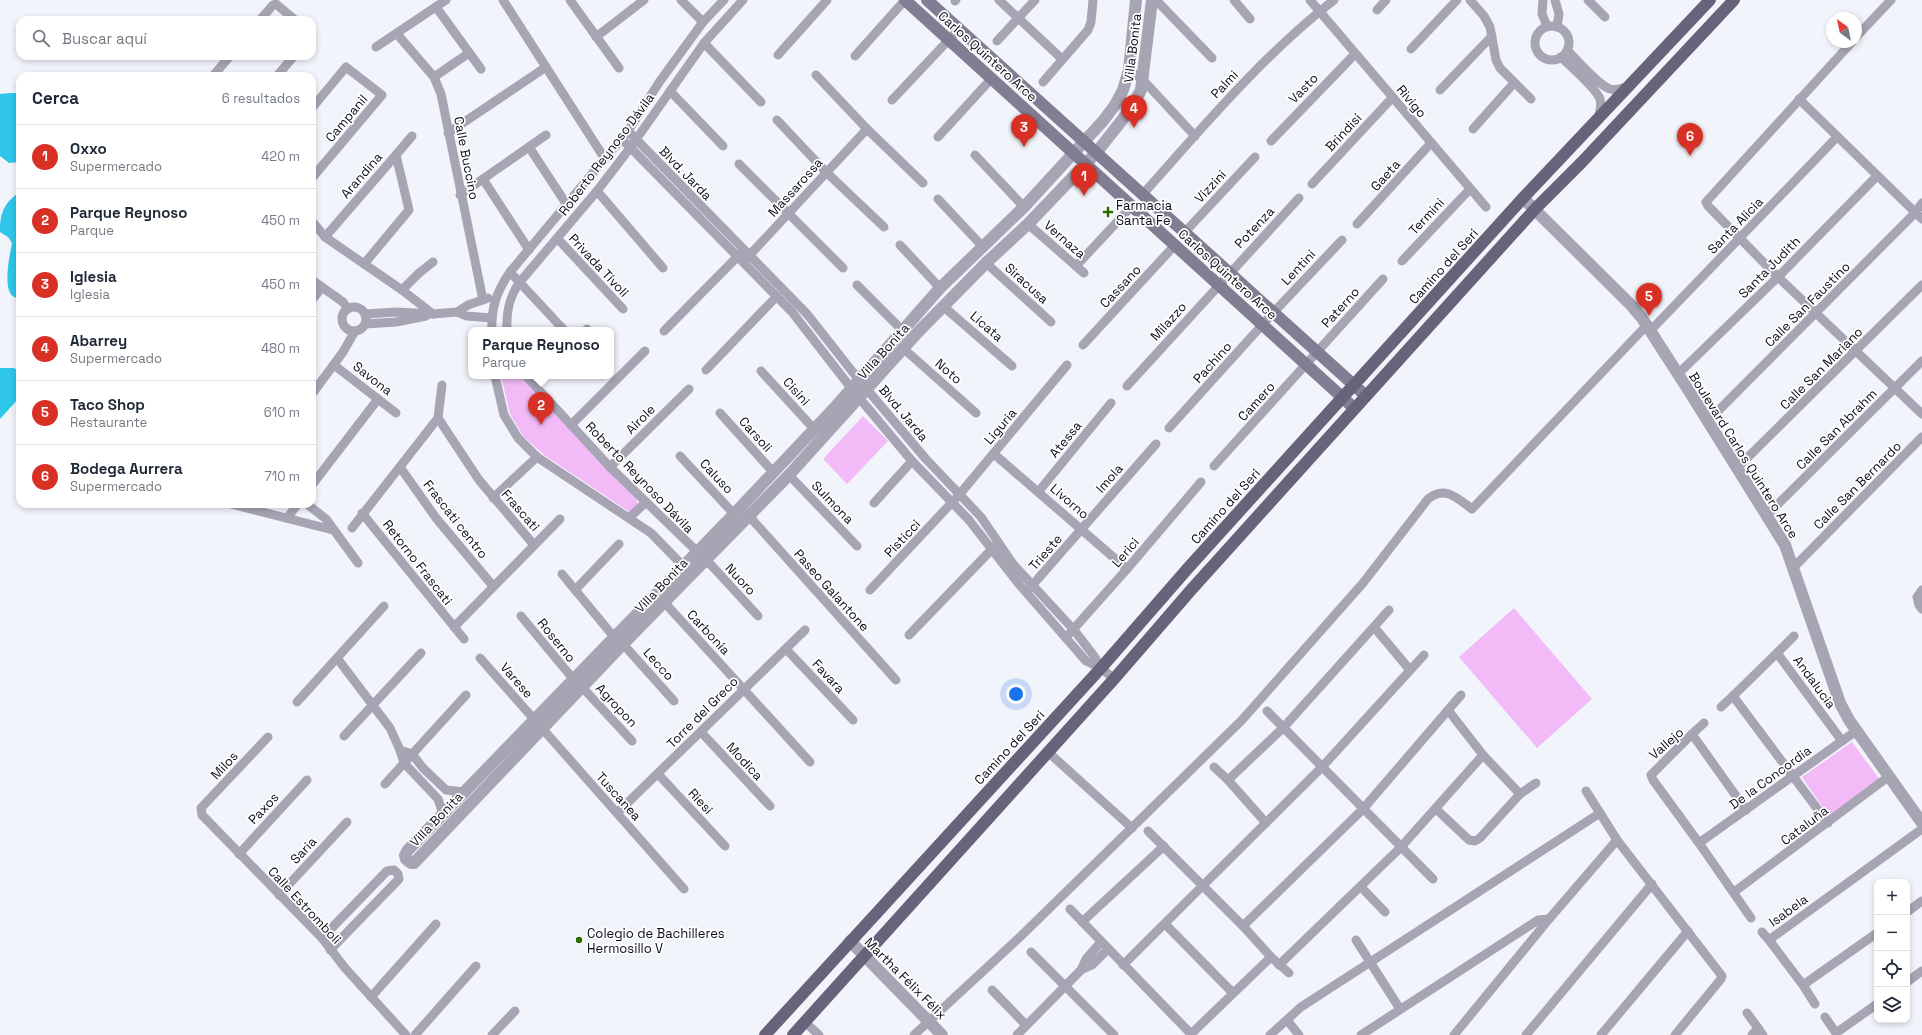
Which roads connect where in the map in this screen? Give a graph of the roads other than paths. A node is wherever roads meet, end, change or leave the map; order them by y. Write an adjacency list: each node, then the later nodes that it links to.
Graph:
1 (446, 0): 29 (street)
2 (503, 0): 60 (street)
3 (570, 0): 43 (street)
4 (644, 0): 43 (street)
5 (681, 0): 37 (street)
6 (724, 0): 37 (street, Roberto Reynoso Dávila)
7 (743, 0): 47 (street, Roberto Reynoso Dávila)
8 (827, 0): 54 (street)
9 (905, 0): 45 (main road, Carlos Quintero Arce); 55 (street)
10 (927, 0): 40 (main road, Carlos Quintero Arce)
11 (999, 0): 35 (street)
12 (1035, 0): 35 (street)
13 (1093, 0): 59 (street)
14 (1136, 0): 63 (street, Villa Bonita)
15 (1152, 0): 69 (street, Villa Bonita)
16 (1156, 0): 56 (street)
17 (1234, 0): 36 (street)
18 (1310, 0): 31 (street, Rivigo)
19 (1334, 0): 31 (street, Palmi)
20 (1386, 0): 30 (street)
21 (1457, 0): 50 (street)
22 (1470, 0): 44 (street)
23 (1543, 0): 38 (street)
24 (1555, 0): 39 (street)
25 (1710, 0): 72 (main road, Camino del Seri)
26 (1734, 0): 125 (main road)
27 (1891, 0): 41 (street)
28 (1592, 1): 34 (street)
29 (436, 7): 42 (street); 51 (street)
30 (1377, 10)
31 (1319, 12): 52 (street, Rivigo); 89 (street, Palmi)
32 (263, 16): 33 (street)
33 (290, 16)
34 (1605, 16)
35 (1019, 18): 46 (street); 59 (street)
36 (1250, 19)
37 (700, 20): 87 (street, Roberto Reynoso Dávila)
38 (1547, 26): 39 (street); 53 (street)
39 (1557, 27): 53 (street)
40 (959, 29): 45 (street); 94 (main road, Carlos Quintero Arce)
41 (1862, 31)
42 (397, 34): 48 (street); 66 (street, Calle Buccino)
43 (596, 36): 61 (street)
44 (1492, 36): 71 (street); 73 (street)
45 (949, 40): 68 (main road, Carlos Quintero Arce); 78 (street)
46 (997, 41)
47 (704, 43): 74 (street, Roberto Reynoso Dávila); 79 (street)
48 (376, 47)
49 (1846, 48): 77 (street)
50 (1411, 49)
51 (469, 52): 62 (street); 66 (street)
52 (1355, 54): 75 (street, Rivigo); 93 (street, Vasto)
53 (1564, 54): 72 (street); 82 (street)
54 (778, 55)
55 (855, 56)
56 (1212, 58)
57 (227, 60): 64 (street)
58 (291, 60): 65 (street)
59 (1062, 60): 70 (street)
60 (546, 67): 85 (street); 104 (street)
61 (619, 68)
62 (481, 69)
63 (1129, 70): 69 (street); 94 (street, Villa Bonita)
64 (216, 72)
65 (280, 72)
66 (434, 76): 85 (street, Calle Buccino)
67 (816, 76): 83 (street)
68 (992, 78): 90 (street); 99 (main road, Carlos Quintero Arce)
69 (1143, 80): 89 (street); 100 (street, Villa Bonita)
70 (1042, 82)
71 (1514, 83): 76 (street); 84 (street)
72 (1630, 86): 82 (main road, Camino del Seri)
73 (1440, 90)
74 (670, 91): 92 (street, Roberto Reynoso Dávila); 96 (street)
75 (1392, 98): 95 (street, Rivigo); 112 (street, Brindisi)
76 (1531, 99)
77 (1799, 99): 91 (street); 135 (street)
78 (892, 100)
79 (761, 102)
80 (316, 103): 108 (street, Campanil)
81 (777, 120): 107 (street)
82 (1598, 120): 118 (main road, Camino del Seri)
83 (867, 129): 107 (street, Massarossa); 111 (street)
84 (1472, 129)
85 (448, 133): 115 (street, Calle Buccino)
86 (546, 135): 97 (street)
87 (625, 135): 92 (street, Blvd. Jarda); 98 (street, Blvd. Jarda); 104 (street, Roberto Reynoso Dávila)
88 (412, 136): 101 (street)
89 (1195, 136): 116 (street, Palmi)
90 (938, 137)
91 (1837, 137): 109 (street); 135 (street, Santa Alicia)
92 (636, 140): 98 (street, Roberto Reynoso Dávila); 141 (street, Blvd. Jarda)
93 (1271, 141)
94 (1084, 142): 99 (street, Villa Bonita); 100 (main road, Carlos Quintero Arce)
95 (1431, 143): 113 (street, Rivigo); 129 (street, Gaeta)
96 (722, 146)
97 (529, 147): 110 (street); 121 (street)
98 (630, 148): 114 (street, Roberto Reynoso Dávila); 141 (street, Blvd. Jarda)
99 (1074, 153): 106 (main road, Carlos Quintero Arce); 123 (street, Villa Bonita)
100 (1096, 153): 106 (street, Villa Bonita); 116 (main road, Carlos Quintero Arce)
101 (396, 155): 133 (street, Arandina); 145 (street, Arandina)
102 (976, 155): 123 (street)
103 (1255, 157): 132 (street, Vizzini)
104 (605, 159): 121 (street, Roberto Reynoso Dávila)
105 (739, 164): 126 (street)
106 (1086, 164): 122 (main road, Carlos Quintero Arce); 128 (street, Villa Bonita)
107 (826, 172): 126 (street, Massarossa); 131 (street)
108 (316, 173)
109 (1876, 176): 127 (street); 152 (street, Santa Judith)
110 (483, 179): 115 (street); 140 (street)
111 (923, 183)
112 (1312, 184)
113 (1470, 189): 124 (street, Rivigo); 142 (street, Termini)
114 (597, 191): 134 (street, Roberto Reynoso Dávila); 147 (street)
115 (460, 195): 165 (street, Calle Buccino)
116 (1142, 195): 132 (main road, Carlos Quintero Arce)
117 (1299, 198): 151 (street, Potenza)
118 (1523, 198): 125 (street, Boulevard Carlos Quintero Arce); 202 (main road, Camino del Seri)
119 (938, 199): 139 (street)
120 (1922, 203): 127 (street, Calle San Faustino)
121 (567, 205): 140 (street, Roberto Reynoso Dávila)
122 (1132, 206): 138 (main road, Carlos Quintero Arce); 146 (street)
123 (1024, 207): 139 (street, Villa Bonita)
124 (1486, 208)
125 (1535, 209): 181 (street, Boulevard Carlos Quintero Arce); 208 (main road)
126 (789, 215): 141 (street, Massarossa); 148 (street)
127 (1918, 216): 171 (street, Calle San Faustino)
128 (1028, 224): 144 (street, Villa Bonita); 146 (street, Vernaza)
129 (1357, 224)
130 (316, 226): 133 (street)
131 (884, 227)
132 (1184, 233): 151 (main road, Carlos Quintero Arce)
133 (325, 237): 145 (street)
134 (557, 238): 158 (street, Roberto Reynoso Dávila); 168 (street, Privada Tívoli)
135 (1740, 238): 152 (street); 181 (street, Santa Alicia)
136 (1342, 240): 170 (street, Lentini)
137 (900, 245): 160 (street)
138 (1175, 245): 156 (main road, Carlos Quintero Arce); 185 (street, Cassano)
139 (982, 246): 160 (street, Villa Bonita)
140 (528, 250): 149 (street, Roberto Reynoso Dávila)
141 (743, 256): 164 (street, Blvd. Jarda); 184 (street, Massarossa); 200 (street, Blvd. Jarda)
142 (1402, 261)
143 (433, 262): 161 (street)
144 (986, 263): 166 (street, Villa Bonita); 175 (street, Siracusa)
145 (364, 264): 161 (street)
146 (1076, 266): 150 (street, Vernaza)
147 (664, 268)
148 (843, 268)
149 (510, 272): 158 (street); 163 (street, Roberto Reynoso Dávila)
150 (1084, 273)
151 (1229, 273): 156 (street, Milazzo); 170 (main road, Carlos Quintero Arce)
152 (1778, 277): 171 (street); 197 (street, Santa Judith)
153 (1383, 279): 189 (street, Paterno)
154 (316, 283): 159 (street)
155 (857, 285): 182 (street)
156 (1219, 285): 177 (main road, Carlos Quintero Arce); 203 (street, Milazzo)
157 (1922, 285): 188 (street, Calle San Mariano)
158 (522, 286): 179 (street, Roberto Reynoso Dávila); 180 (street)
159 (322, 287): 162 (street); 167 (street)
160 (940, 288): 182 (street, Villa Bonita)
161 (402, 290): 173 (street)
162 (316, 295)
163 (495, 297): 165 (street); 174 (street, Roberto Reynoso Dávila)
164 (774, 299): 195 (street); 200 (street, Blvd. Jarda)
165 (482, 300): 169 (street)
166 (944, 307): 186 (street, Villa Bonita); 194 (street, Licata)
167 (348, 309): 172 (street); 183 (street)
168 (623, 309)
169 (457, 312): 173 (street); 174 (street)
170 (1273, 313): 177 (street, Pachino); 189 (main road, Carlos Quintero Arce)
171 (1816, 313): 188 (street); 218 (street, Calle San Faustino)
172 (365, 314): 173 (street); 176 (street)
173 (433, 314): 176 (street)
174 (492, 318): 178 (street, Roberto Reynoso Dávila)
175 (1051, 322)
176 (365, 324): 183 (street)
177 (1262, 325): 192 (main road, Carlos Quintero Arce); 220 (street, Pachino)
178 (492, 327)
179 (507, 327)
180 (561, 327)
181 (1649, 328): 197 (street, Boulevard Carlos Quintero Arce); 353 (street, Santa Alicia)
182 (902, 330): 200 (street, Villa Bonita)
183 (355, 331): 191 (street)
184 (664, 331)
185 (1083, 345)
186 (904, 349): 207 (street, Villa Bonita); 215 (street, Noto)
187 (645, 351): 219 (street)
188 (1856, 351): 204 (street); 231 (street, Calle San Mariano)
189 (1317, 353): 192 (street, Camero); 202 (main road, Carlos Quintero Arce)
190 (1922, 361): 204 (street, Calle San Abrahm)
191 (334, 364): 205 (street); 210 (street, Savona)
192 (1306, 364): 209 (main road, Carlos Quintero Arce); 228 (street, Camero)
193 (1067, 365): 224 (street, Liguria)
194 (1012, 366)
195 (706, 370)
196 (761, 371): 221 (street, Cisini)
197 (1678, 374): 218 (street, Boulevard Carlos Quintero Arce)
198 (496, 379): 226 (street)
199 (529, 379): 219 (street, Roberto Reynoso Dávila)
200 (855, 384): 207 (street, Blvd. Jarda); 221 (street, Villa Bonita)
201 (442, 385): 217 (street)
202 (1353, 385): 208 (main road, Carlos Quintero Arce); 209 (main road, Camino del Seri)
203 (1127, 386)
204 (1895, 388): 216 (street); 247 (street, Calle San Abrahm)
205 (316, 389)
206 (689, 389): 230 (street, Airole)
207 (863, 394): 227 (street, Blvd. Jarda); 233 (street, Villa Bonita); 237 (street, Blvd. Jarda)
208 (1366, 396): 212 (main road)
209 (1342, 397): 212 (main road, Carlos Quintero Arce); 261 (main road, Camino del Seri)
210 (378, 399): 213 (street, Savona); 234 (street)
211 (1111, 403): 236 (street, Atessa)
212 (1354, 408): 270 (main road)
213 (396, 413)
214 (720, 413): 232 (street, Carsoli)
215 (976, 413)
216 (1922, 414)
217 (438, 418): 229 (street); 238 (street, Frascati)
218 (1708, 421): 231 (street, Boulevard Carlos Quintero Arce)
219 (574, 422): 230 (street, Roberto Reynoso Dávila)
220 (1169, 428)
221 (814, 429): 232 (street, Villa Bonita)
222 (1922, 437): 262 (street, Calle San Bernardo)
223 (1156, 444): 253 (street, Imola)
224 (994, 454): 236 (street, Livorno); 237 (street, Liguria)
225 (680, 456): 246 (street, Caluso)
226 (537, 457): 238 (street); 250 (street)
227 (912, 462): 239 (street, Blvd. Jarda); 241 (street)
228 (1214, 466)
229 (400, 467): 245 (street); 266 (street, Frascati centro)
230 (610, 467): 240 (street, Roberto Reynoso Dávila)
231 (1737, 468): 247 (street, Boulevard Carlos Quintero Arce)
232 (773, 472): 246 (street, Villa Bonita)
233 (789, 475): 248 (street, Villa Bonita); 257 (street, Sulmona)
234 (316, 480)
235 (1201, 482): 263 (street, Lerici)
236 (1038, 491): 253 (street, Livorno)
237 (959, 495): 239 (street, Liguria); 258 (street, Blvd. Jarda)
238 (493, 498): 256 (street, Frascati)
239 (952, 502): 258 (street, Blvd. Jarda); 269 (street, Pisticci)
240 (645, 503): 250 (street); 259 (street, Roberto Reynoso Dávila)
241 (874, 503)
242 (247, 508): 249 (street)
243 (295, 508): 249 (street)
244 (313, 508): 254 (street)
245 (362, 513): 252 (street); 278 (street, Retorno Frascati)
246 (734, 514): 259 (street, Villa Bonita)
247 (1767, 515): 262 (street, Boulevard Carlos Quintero Arce)
248 (749, 516): 259 (street, Villa Bonita); 296 (street, Paseo Galantone)
249 (287, 518): 254 (street)
250 (629, 518): 264 (street)
251 (560, 519): 256 (street)
252 (352, 528)
253 (1082, 529): 263 (street, Livorno); 267 (street, Trieste)
254 (334, 530): 260 (street)
255 (619, 544): 268 (street)
256 (534, 545): 266 (street, Frascati)
257 (857, 546)
258 (995, 546): 267 (street, Blvd. Jarda); 282 (street)
259 (700, 557): 264 (street, Villa Bonita); 277 (street, Nuoro)
260 (358, 563)
261 (1189, 567): 270 (main road); 293 (main road, Camino del Seri)
262 (1794, 568): 312 (street, Boulevard Carlos Quintero Arce)
263 (1128, 569): 281 (street, Lerici)
264 (687, 570): 272 (street, Villa Bonita); 286 (street, Villa Bonita)
265 (562, 574): 268 (street, Lecco)
266 (493, 586): 278 (street, Frascati)
267 (1030, 589): 281 (street, Blvd. Jarda); 284 (street, Blvd. Jarda)
268 (575, 590): 286 (street, Lecco)
269 (870, 590)
270 (1191, 590): 295 (main road)
271 (1922, 590): 274 (street)
272 (664, 602): 286 (street, Villa Bonita); 298 (street, Carbonia)
273 (384, 606): 291 (street)
274 (1922, 609)
275 (1390, 610): 279 (street)
276 (521, 616): 297 (street, Roserno)
277 (758, 616)
278 (454, 627): 285 (street, Retorno Frascati)
279 (1374, 627): 294 (street); 311 (street)
280 (805, 630): 287 (street, Torre del Greco)
281 (1074, 630): 284 (street, Lerici); 293 (street, Blvd. Jarda)
282 (909, 635)
283 (1794, 636): 288 (street)
284 (1066, 637): 293 (street, Blvd. Jarda)
285 (464, 639)
286 (619, 641): 297 (street, Villa Bonita); 302 (street, Lecco)
287 (786, 649): 298 (street, Torre del Greco); 308 (street, Favara)
288 (1777, 653): 301 (street, Andalucia); 318 (street, Andalucia)
289 (421, 654): 304 (street)
290 (1424, 655): 294 (street)
291 (337, 658): 303 (street); 304 (street)
292 (480, 658): 310 (street, Varese)
293 (1101, 668): 295 (street); 385 (main road, Camino del Seri)
294 (1410, 670): 327 (street)
295 (1114, 679): 320 (main road)
296 (896, 680)
297 (578, 684): 310 (street, Villa Bonita); 317 (street, Agropon)
298 (744, 689): 313 (street, Torre del Greco); 323 (street, Carbonia)
299 (466, 695): 321 (street)
300 (1461, 695): 306 (street)
301 (1733, 696): 305 (street, Andalucia); 329 (street)
302 (674, 701)
303 (296, 702)
304 (373, 705): 315 (street); 319 (street)
305 (1721, 707)
306 (1448, 710): 322 (street); 342 (street)
307 (1267, 711): 311 (street)
308 (853, 720)
309 (1704, 723): 314 (street)
310 (538, 725): 339 (street, Villa Bonita); 346 (street, Tuscanea); 348 (street, Villa Bonita)
311 (1283, 728): 327 (street); 333 (street)
312 (1856, 731): 318 (street, De la Concordia); 331 (street, Boulevard Carlos Quintero Arce)
313 (701, 732): 328 (street, Torre del Greco); 341 (street, Modica)
314 (1692, 734): 344 (street, Vallejo); 357 (street, Vallejo)
315 (344, 736)
316 (268, 737): 345 (street, Milos)
317 (632, 741)
318 (1842, 741): 329 (street, De la Concordia)
319 (400, 750): 321 (street); 324 (street)
320 (1048, 752): 353 (street); 390 (main road)
321 (412, 754): 324 (street); 326 (street)
322 (1483, 755): 340 (street); 343 (street)
323 (810, 762)
324 (404, 763): 330 (street); 336 (street)
325 (1214, 767): 333 (street)
326 (423, 768): 330 (street); 334 (street)
327 (1322, 768): 342 (street); 350 (street)
328 (658, 774): 346 (street, Torre del Greco); 358 (street, Riesi)
329 (1794, 775): 344 (street, De la Concordia); 351 (street)
330 (415, 776): 337 (street)
331 (1888, 777): 351 (street, Cataluña); 352 (street, Boulevard Carlos Quintero Arce)
332 (307, 780): 361 (street, Paxos)
333 (1228, 780): 350 (street)
334 (436, 782): 337 (street); 339 (street)
335 (1536, 783): 340 (street)
336 (385, 784)
337 (428, 790): 348 (street)
338 (1586, 791): 347 (street)
339 (464, 792): 348 (street, Villa Bonita)
340 (1520, 794): 343 (street)
341 (770, 806)
342 (1363, 809): 360 (street); 378 (street)
343 (1436, 809): 360 (street)
344 (1746, 810): 357 (street, De la Concordia)
345 (200, 811): 361 (street, Calle Estromboli)
346 (617, 813): 366 (street, Tuscanea)
347 (1600, 813): 356 (street); 392 (street)
348 (443, 814)
349 (347, 822): 368 (street, Saria)
350 (1266, 823): 364 (street)
351 (1828, 823): 367 (street, Cataluña)
352 (1922, 823)
353 (1132, 828): 413 (street)
354 (1922, 829): 384 (street, Isabela)
355 (1148, 831): 359 (street)
356 (1617, 840): 363 (street); 373 (street)
357 (1699, 843): 367 (street)
358 (725, 846)
359 (1164, 846): 364 (street); 375 (street)
360 (1401, 847): 362 (street); 365 (street)
361 (239, 854): 368 (street, Calle Estromboli)
362 (1433, 879)
363 (1652, 884): 379 (street); 432 (street)
364 (1204, 886): 377 (street); 378 (street)
365 (1361, 886): 372 (street); 394 (street)
366 (684, 890)
367 (1734, 892): 374 (street)
368 (279, 895): 382 (street, Calle Estromboli)
369 (1922, 901): 371 (street)
370 (1070, 909): 375 (street)
371 (1910, 910)
372 (1385, 912)
373 (1549, 918): 407 (street); 431 (street)
374 (1751, 918)
375 (1082, 922): 386 (street)
376 (436, 924): 404 (street)
377 (1165, 924): 393 (street); 403 (street)
378 (1243, 926): 391 (street)
379 (1688, 931): 433 (street); 434 (street)
380 (1762, 932): 384 (street)
381 (1874, 935): 400 (street)
382 (322, 938): 388 (street, Calle Estromboli); 388 (street)
383 (1356, 940): 392 (street)
384 (1768, 940): 400 (street, Isabela)
385 (850, 941): 390 (street, Martha Félix Félix); 422 (main road, Camino del Seri)
386 (1102, 942): 387 (street); 396 (street)
387 (1108, 949): 393 (street); 396 (street)
388 (330, 950): 404 (street, Calle Estromboli)
389 (1031, 952): 401 (street)
390 (864, 957): 412 (main road); 413 (street, Martha Félix Félix)
391 (1271, 958): 394 (street); 403 (street)
392 (1370, 961): 407 (street); 411 (street)
393 (1123, 965): 417 (street)
394 (1279, 965): 398 (street)
395 (476, 966): 420 (street)
396 (1081, 970): 401 (street)
397 (1922, 971): 399 (street)
398 (1289, 973)
399 (1910, 980)
400 (1803, 985): 405 (street, Isabela)
401 (1065, 986): 414 (street); 427 (street)
402 (992, 990): 414 (street)
403 (1233, 993): 417 (street)
404 (371, 997): 419 (street, Calle Estromboli)
405 (1815, 1004)
406 (1874, 1006): 418 (street)
407 (1400, 1009): 430 (street)
408 (514, 1011): 421 (street)
409 (1747, 1013): 415 (street)
410 (1825, 1017): 418 (street)
411 (1287, 1020): 428 (street); 429 (street)
412 (805, 1022): 423 (main road); 424 (street)
413 (930, 1022): 425 (street); 426 (street, Martha Félix Félix)
414 (1026, 1025): 416 (street)
415 (1758, 1033)
416 (1017, 1034)
417 (1190, 1034)
418 (1837, 1034)
419 (406, 1035)
420 (415, 1035)
421 (492, 1035)
422 (765, 1035)
423 (793, 1035)
424 (819, 1035)
425 (914, 1035)
426 (942, 1035)
427 (1113, 1035)
428 (1270, 1035)
429 (1299, 1035)
430 (1361, 1035)
431 (1454, 1035)
432 (1526, 1035)
433 (1601, 1035)
434 (1674, 1035)

